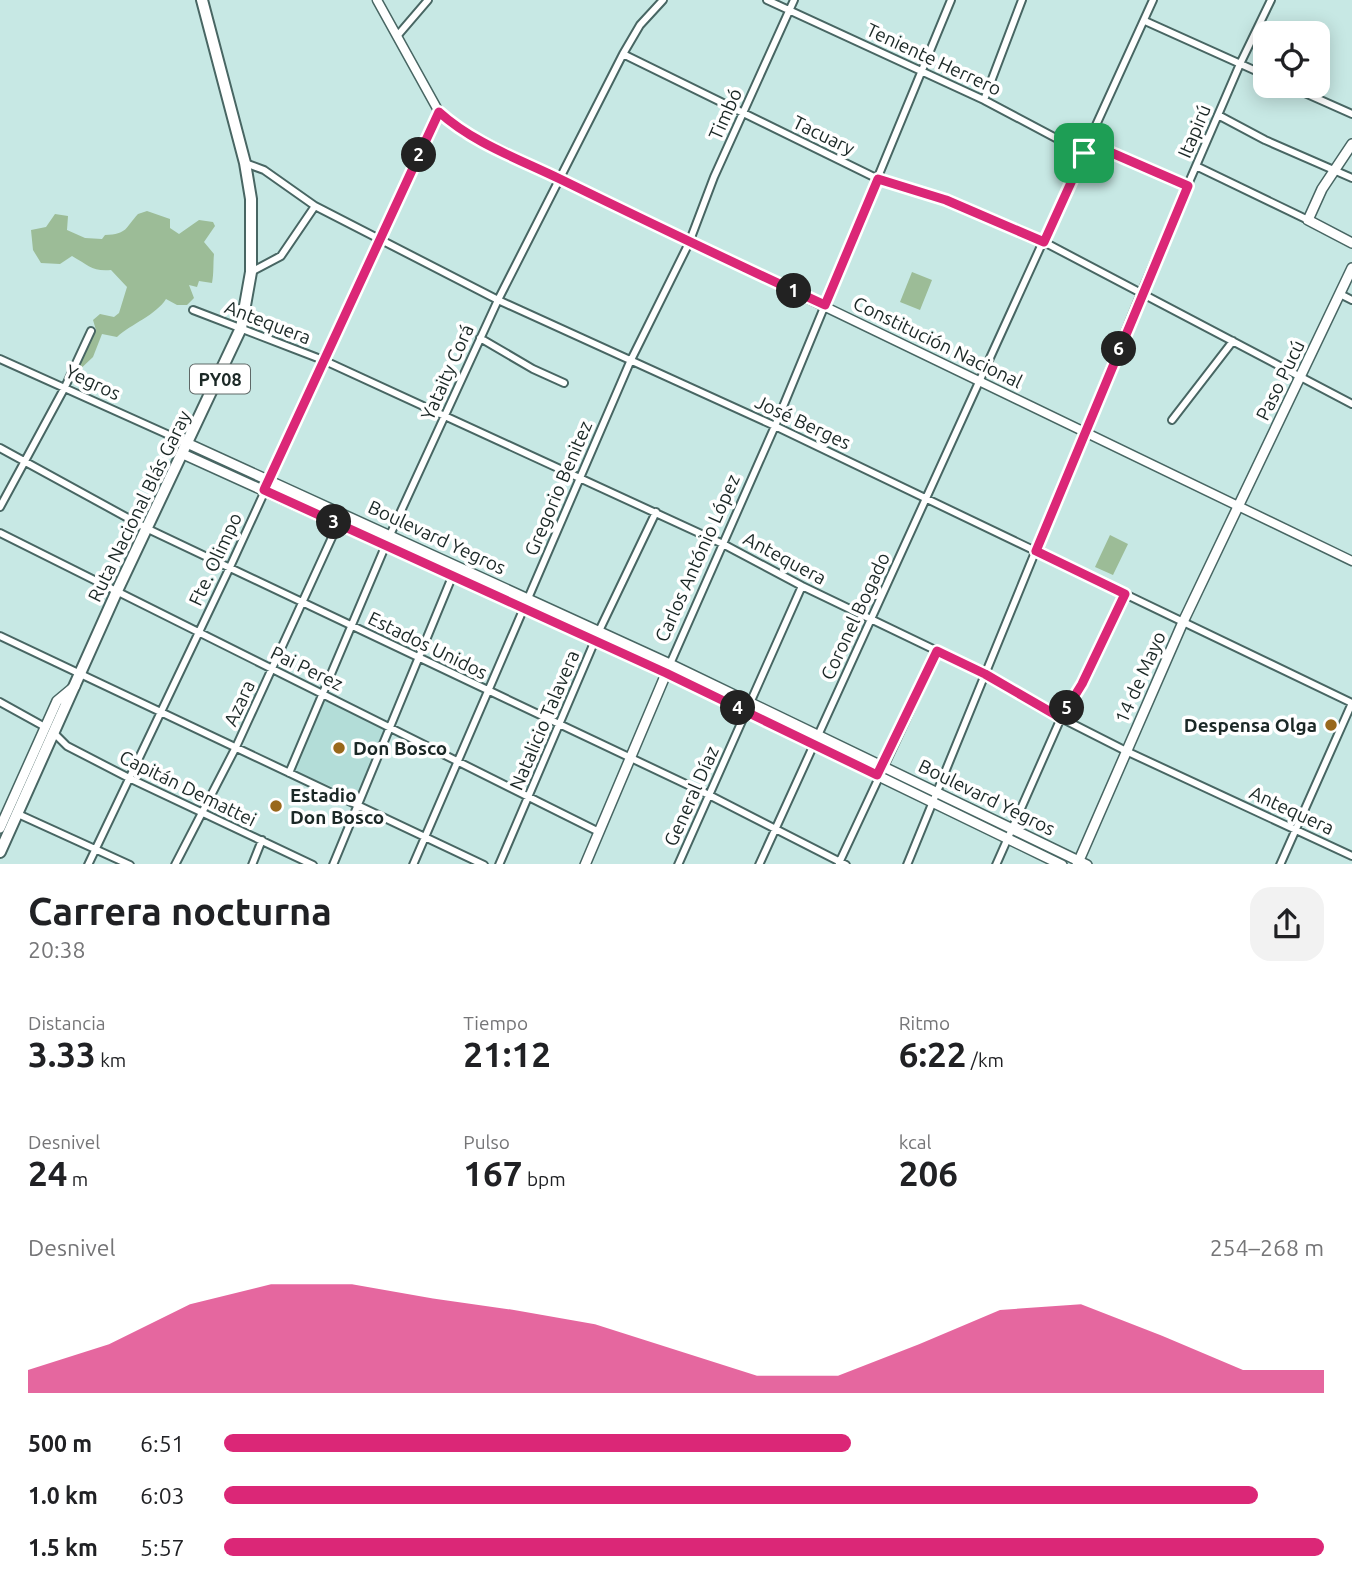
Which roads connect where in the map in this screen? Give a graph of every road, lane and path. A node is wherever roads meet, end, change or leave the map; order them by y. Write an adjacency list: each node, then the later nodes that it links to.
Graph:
1 (202, 0): 27 (highway, Ruta Nacional Blás Garay / PY08)
2 (377, 0): 13 (street, Constitución Nacional)
3 (428, 0): 13 (street)
4 (663, 0): 14 (street, Yataity Corá)
5 (767, 0): 11 (street, Teniente Herrero)
6 (794, 0): 11 (street, Timbó)
7 (951, 0): 17 (street, Carlos António López)
8 (1022, 0): 19 (street)
9 (1153, 0): 12 (street, Coronel Bogado)
10 (1271, 0): 15 (street, Itapirú)
11 (788, 12): 17 (street, Teniente Herrero); 21 (street, Timbó)
12 (1145, 21): 15 (street); 24 (street, Coronel Bogado)
13 (398, 35): 20 (street, Constitución Nacional)
14 (623, 54): 21 (street, Tacuary); 31 (street, Yataity Corá)
15 (1240, 64): 16 (street); 23 (street, Itapirú)
16 (1253, 70)
17 (923, 72): 19 (street, Teniente Herrero); 32 (street, Carlos António López)
18 (1316, 98): 22 (street)
19 (984, 100): 26 (street, Teniente Herrero)
20 (439, 112): 31 (street, Constitución Nacional); 36 (street, Fte. Olimpo)
21 (743, 113): 32 (street, Tacuary); 38 (street, Timbó)
22 (1352, 114)
23 (1218, 115): 28 (street, Itapirú); 29 (street)
24 (1089, 143): 26 (street, Coronel Bogado); 33 (street)
25 (1352, 144): 29 (main road)
26 (1084, 153): 37 (street, Coronel Bogado)
27 (245, 163): 34 (street, José Berges); 41 (highway, Ruta Nacional Blás Garay / PY08)
28 (1196, 166): 33 (street, Itapirú); 35 (street)
29 (1335, 168): 30 (street); 35 (main road)
30 (1352, 177)
31 (559, 178): 38 (street, Constitución Nacional); 44 (street, Yataity Corá)
32 (878, 179): 37 (street, Tacuary); 46 (street, Carlos António López)
33 (1188, 186): 42 (street, Itapirú)
34 (315, 206): 36 (street, José Berges); 41 (street)
35 (1308, 220): 39 (main road)
36 (379, 240): 44 (street, José Berges); 53 (street, Fte. Olimpo)
37 (1044, 242): 42 (street, Tacuary); 56 (street, Coronel Bogado)
38 (689, 243): 46 (street, Constitución Nacional); 54 (street, Gregorio Benitez)
39 (1352, 243)
40 (1352, 268): 43 (main road, Paso Pucú)
41 (251, 272): 48 (highway, Ruta Nacional Blás Garay / PY08)
42 (1142, 290): 51 (street, Tacuary); 63 (street, Itapirú)
43 (1340, 294): 45 (street); 55 (main road, Paso Pucú)
44 (498, 300): 50 (street, Yataity Corá); 54 (street, José Berges)
45 (1352, 300)
46 (825, 305): 56 (street, Constitución Nacional); 62 (street, Carlos António López)
47 (193, 310): 48 (street, Antequera)
48 (242, 328): 53 (street, Antequera); 66 (highway, Ruta Nacional Blás Garay / PY08)
49 (91, 331): 58 (street)
50 (481, 338): 57 (street); 60 (street, Yataity Corá)
51 (1233, 341): 55 (street, Tacuary); 61 (street)
52 (0, 359): 58 (street, Yegros)
53 (323, 360): 60 (street, Antequera); 69 (street, Fte. Olimpo)
54 (630, 362): 62 (street, José Berges); 68 (street, Gregorio Benitez)
55 (1300, 378): 59 (street, Tacuary); 72 (main road, Paso Pucú)
56 (981, 380): 63 (street, Constitución Nacional); 71 (street, Coronel Bogado)
57 (564, 383)
58 (65, 387): 64 (street, Yegros); 67 (street)
59 (1352, 404)
60 (445, 415): 68 (street, Antequera); 79 (street, Yataity Corá)
61 (1172, 420)
62 (775, 426): 71 (street, José Berges); 80 (street, Carlos António López)
63 (1085, 431): 72 (street, Constitución Nacional); 82 (street, Itapirú)
64 (172, 435): 66 (street); 66 (street, Boulevard Yegros)
65 (0, 449): 67 (street, Estados Unidos)
66 (186, 449): 69 (main road, Boulevard Yegros); 70 (main road, Boulevard Yegros); 77 (highway, Ruta Nacional Blás Garay / PY08)
67 (23, 461): 73 (street); 77 (street, Estados Unidos)
68 (580, 477): 74 (street, Antequera); 89 (street, Gregorio Benitez)
69 (270, 479): 70 (street, Fte. Olimpo); 75 (main road, Boulevard Yegros)
70 (264, 490): 76 (main road, Boulevard Yegros); 84 (street, Fte. Olimpo)
71 (926, 498): 82 (street, José Berges); 92 (street, Coronel Bogado)
72 (1239, 506): 83 (street, Constitución Nacional); 93 (main road, 14 de Mayo)
73 (0, 507)
74 (656, 512): 80 (street, Antequera); 95 (street, Natalicio Talavera)
75 (344, 513): 76 (street, Azara); 79 (main road, Boulevard Yegros)
76 (338, 524): 81 (main road, Boulevard Yegros); 90 (street, Azara)
77 (148, 529): 84 (street, Estados Unidos); 87 (highway, Ruta Nacional Blás Garay / PY08)
78 (0, 533): 87 (street, Pai Perez)
79 (390, 535): 81 (street, Yataity Corá); 89 (main road, Boulevard Yegros)
80 (723, 544): 86 (street, Antequera); 102 (street, Carlos António López)
81 (387, 547): 85 (main road, Boulevard Yegros); 94 (street, Yataity Corá)
82 (1036, 551): 88 (street, José Berges); 104 (street, Itapirú)
83 (1352, 561)
84 (230, 567): 90 (street, Estados Unidos); 96 (street, Fte. Olimpo)
85 (452, 577): 91 (main road, Boulevard Yegros); 100 (street)
86 (802, 586): 92 (street, Antequera); 109 (street, General Díaz)
87 (116, 593): 96 (street, Pai Perez); 103 (highway, Ruta Nacional Blás Garay / PY08)
88 (1125, 594): 93 (street, José Berges); 111 (street)
89 (527, 598): 91 (street, Gregorio Benitez); 95 (main road, Boulevard Yegros)
90 (303, 602): 94 (street, Estados Unidos); 101 (street, Azara)
91 (522, 609): 98 (main road, Boulevard Yegros); 105 (street, Gregorio Benitez)
92 (871, 619): 99 (street, Antequera); 115 (street, Coronel Bogado)
93 (1183, 622): 108 (street, José Berges); 118 (main road, 14 de Mayo)
94 (352, 626): 100 (street, Estados Unidos); 106 (street, Yataity Corá)
95 (599, 631): 98 (street, Natalicio Talavera); 102 (main road, Boulevard Yegros)
96 (198, 633): 101 (street, Pai Perez); 110 (street, Fte. Olimpo)
97 (0, 636): 103 (street)
98 (594, 641): 102 (main road, Boulevard Yegros); 112 (street, Natalicio Talavera)
99 (937, 651): 104 (street, Antequera); 121 (street)
100 (420, 659): 105 (street, Estados Unidos); 113 (street)
101 (272, 669): 106 (street, Pai Perez); 117 (street, Azara)
102 (668, 669): 109 (main road, Boulevard Yegros); 119 (main road, Carlos António López)
103 (80, 674): 110 (street); 114 (highway, Ruta Nacional Blás Garay / PY08)
104 (985, 674): 111 (street, Antequera); 125 (street, Itapirú)
105 (486, 692): 112 (street, Estados Unidos); 120 (street, Gregorio Benitez)
106 (323, 693): 113 (street, Pai Perez); 122 (street, Yataity Corá)
107 (0, 702): 114 (street, Capitán Demattei)
108 (1352, 703): 134 (street)
109 (748, 707): 115 (main road, Boulevard Yegros); 116 (main road, Boulevard Yegros); 126 (street, General Díaz)
110 (159, 712): 117 (street); 124 (street, Fte. Olimpo)
111 (1061, 718): 118 (street, Antequera); 135 (street)
112 (559, 725): 119 (street, Estados Unidos); 127 (street, Natalicio Talavera)
113 (392, 728): 120 (street, Pai Perez); 129 (street)
114 (50, 730): 124 (street, Capitán Demattei); 130 (highway, Ruta Nacional Blás Garay / PY08)
115 (817, 735): 116 (street, Coronel Bogado); 121 (main road, Boulevard Yegros)
116 (813, 744): 123 (main road, Boulevard Yegros); 133 (street, Coronel Bogado)
117 (236, 747): 122 (street); 131 (street, Azara)
118 (1126, 751): 134 (street, Antequera); 143 (main road, 14 de Mayo)
119 (631, 759): 126 (street, Estados Unidos); 136 (main road, Carlos António López)
120 (457, 760): 127 (street, Pai Perez); 137 (street, Gregorio Benitez)
121 (883, 767): 123 (street); 125 (main road, Boulevard Yegros)
122 (289, 773): 129 (street)
123 (877, 775): 128 (main road, Boulevard Yegros); 156 (street)
124 (129, 778): 131 (street, Capitán Demattei); 140 (street, Fte. Olimpo)
125 (937, 792): 128 (street, Itapirú); 135 (main road, Boulevard Yegros)
126 (709, 795): 133 (street, Estados Unidos); 154 (street, General Díaz)
127 (528, 796): 136 (street, Pai Perez); 152 (street, Natalicio Talavera)
128 (933, 802): 138 (main road, Boulevard Yegros); 157 (street, Itapirú)
129 (358, 806): 137 (street); 149 (street)
130 (8, 810): 132 (main road); 140 (street); 141 (highway, Ruta Nacional Blás Garay / PY08)
131 (202, 812): 139 (street, Capitán Demattei); 146 (street, Azara)
132 (0, 828)
133 (776, 828): 155 (street, Coronel Bogado); 156 (street, Estados Unidos)
134 (1294, 828): 142 (street, Antequera); 160 (street)
135 (1012, 829): 138 (street); 143 (main road, Boulevard Yegros)
136 (599, 832): 153 (main road, Carlos António López)
137 (425, 836): 150 (street, Gregorio Benitez); 151 (street)
138 (1008, 838): 158 (street); 159 (main road, Boulevard Yegros)
139 (262, 841): 147 (street); 148 (street, Capitán Demattei)
140 (95, 850): 144 (street, Fte. Olimpo); 145 (street)
141 (0, 852)
142 (1352, 856)
143 (1081, 863)
144 (88, 864)
145 (130, 864)
146 (175, 864)
147 (251, 864)
148 (313, 864)
149 (333, 864)
150 (413, 864)
151 (484, 864)
152 (499, 864)
153 (585, 864)
154 (678, 864)
155 (759, 864)
156 (841, 864)
157 (907, 864)
158 (996, 864)
159 (1062, 864)
160 (1280, 864)

